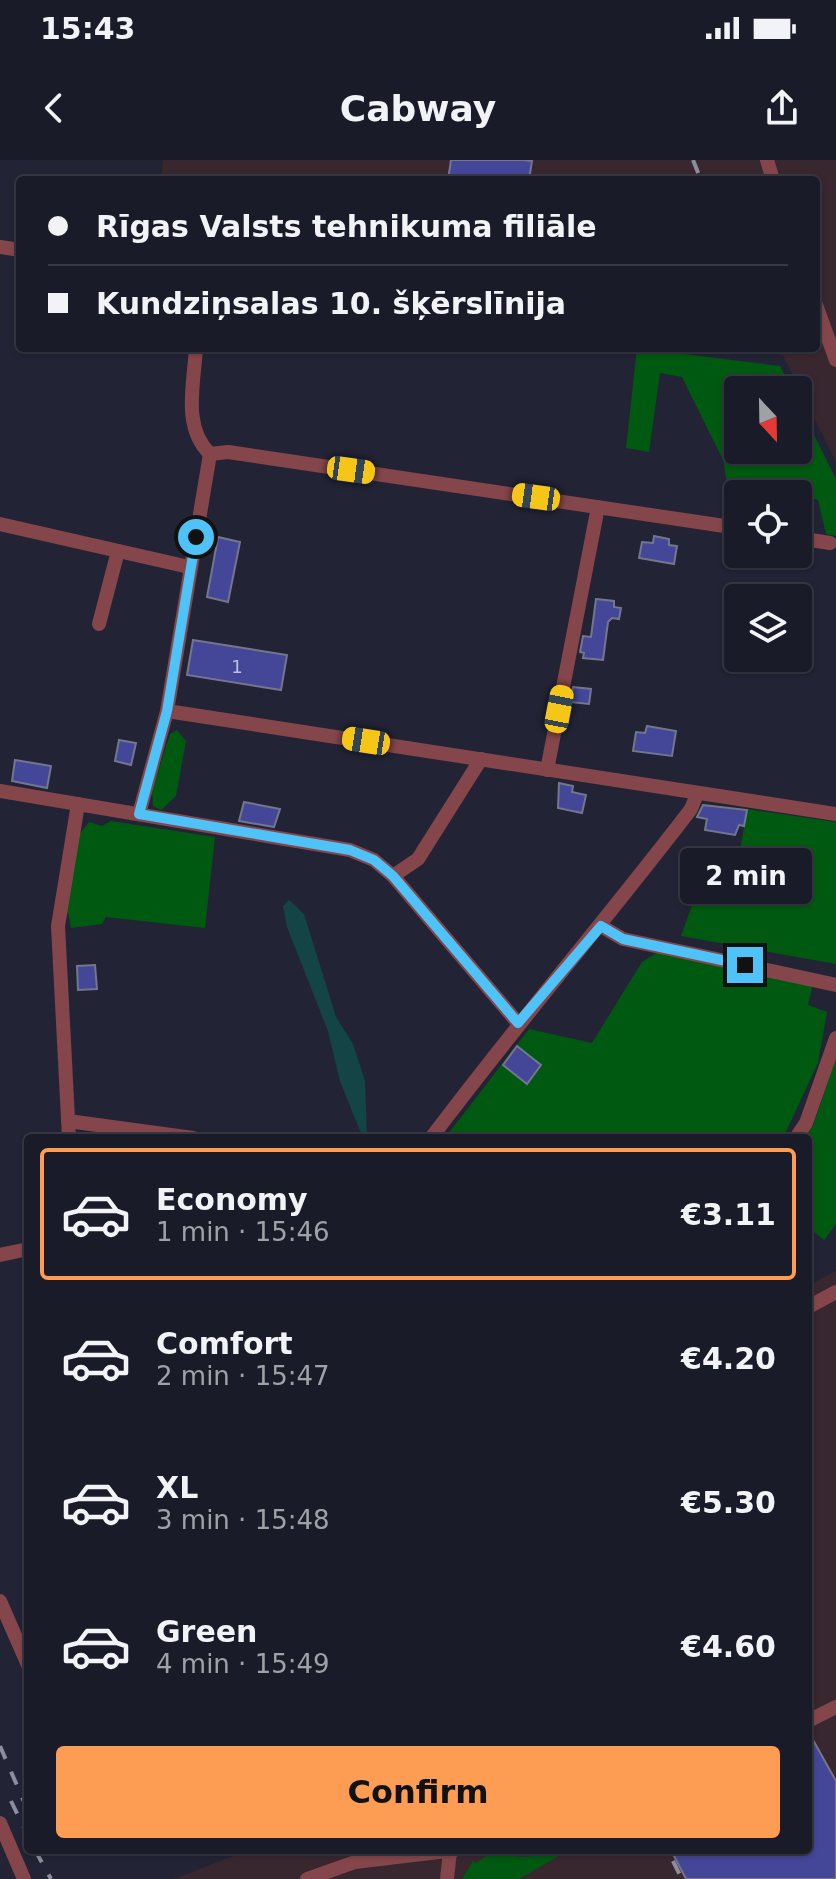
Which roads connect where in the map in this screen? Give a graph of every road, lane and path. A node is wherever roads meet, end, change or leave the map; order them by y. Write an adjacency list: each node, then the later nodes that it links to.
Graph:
1 (820, 316): 3 (street)
2 (196, 352): 4 (street)
3 (836, 360)
4 (210, 454): 5 (street); 11 (street)
5 (598, 507): 7 (street); 15 (street)
6 (0, 524): 10 (street)
7 (724, 526)
8 (812, 540): 9 (street)
9 (830, 543)
10 (118, 551): 11 (street); 12 (street)
11 (189, 567): 13 (street)
12 (99, 624)
13 (167, 711): 14 (street); 19 (street)
14 (481, 759): 15 (street); 21 (street)
15 (547, 770): 17 (street)
16 (0, 791): 18 (street)
17 (697, 794): 20 (street); 22 (street)
18 (78, 804): 19 (street); 26 (street)
19 (139, 814): 21 (street)
20 (836, 814)
21 (393, 876): 24 (street)
22 (601, 926): 23 (street); 24 (street)
23 (836, 985)
24 (518, 1023): 29 (street)
25 (836, 1038): 30 (street)
26 (68, 1121): 27 (street); 28 (street)
27 (69, 1134)
28 (164, 1134)
29 (434, 1134)
30 (799, 1134)
31 (24, 1250): 32 (street)
32 (0, 1255)
33 (836, 1292): 34 (street)
34 (812, 1305)
35 (0, 1601): 36 (street)
36 (24, 1656)
37 (836, 1707): 38 (street)
38 (812, 1719)
39 (0, 1823): 42 (street)
40 (426, 1854): 43 (street)
41 (451, 1854): 44 (street)
42 (24, 1879)
43 (307, 1879)
44 (447, 1879)

